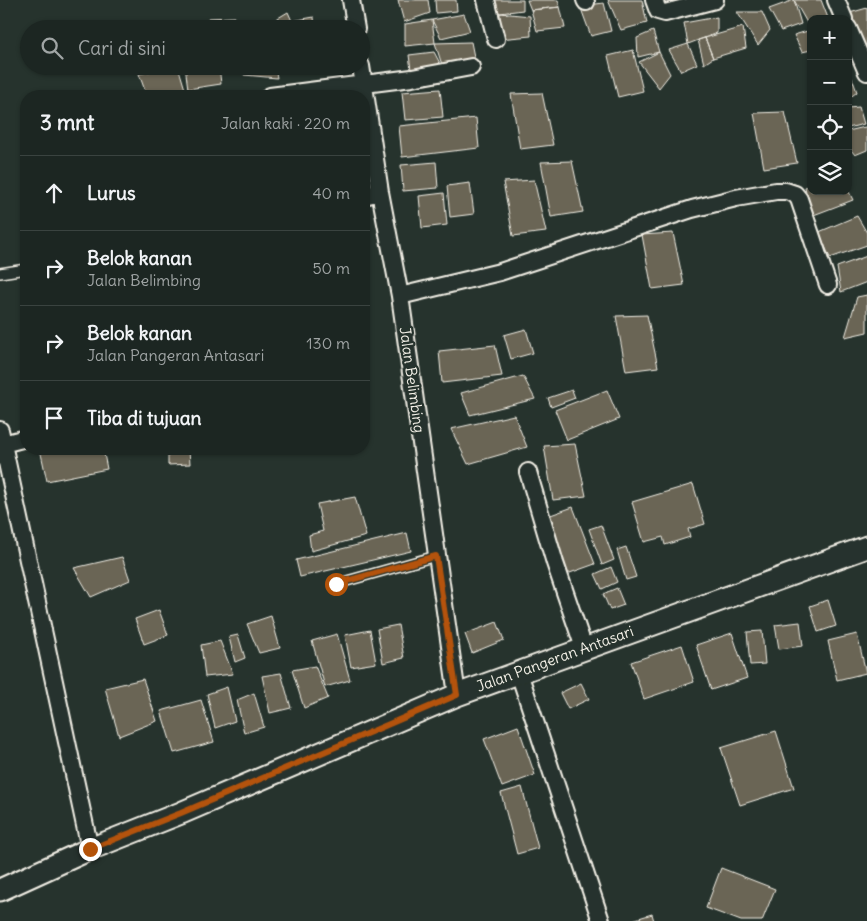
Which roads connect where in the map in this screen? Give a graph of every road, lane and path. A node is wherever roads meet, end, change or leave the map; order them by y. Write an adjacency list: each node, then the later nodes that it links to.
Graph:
1 (351, 0): 7 (street)
2 (486, 0): 9 (street)
3 (654, 0): 4 (street)
4 (716, 0)
5 (836, 0): 6 (street)
6 (842, 15)
7 (354, 20)
8 (852, 37): 11 (street)
9 (496, 39)
10 (471, 67): 13 (street)
11 (867, 72)
12 (362, 75): 13 (street, Jalan Belimbing)
13 (364, 84): 14 (street); 15 (street, Jalan Belimbing)
14 (317, 90)
15 (365, 90)
16 (370, 124): 17 (street, Jalan Belimbing)
17 (380, 192): 18 (street); 22 (street, Jalan Belimbing)
18 (370, 194)
19 (20, 270): 20 (lane)
20 (0, 273)
21 (828, 285): 22 (street)
22 (400, 296): 27 (street, Jalan Belimbing)
23 (1, 437): 24 (street); 32 (street)
24 (20, 438)
25 (528, 472): 29 (street)
26 (867, 548): 29 (street, Jalan Pangeran Antasari)
27 (436, 556): 28 (lane); 31 (street, Jalan Belimbing)
28 (336, 584)
29 (584, 648): 30 (street, Jalan Pangeran Antasari)
30 (519, 673): 31 (street, Jalan Pangeran Antasari); 34 (street)
31 (457, 695): 32 (street, Jalan Pangeran Antasari)
32 (90, 849): 33 (street, Jalan Pangeran Antasari)
33 (0, 890)
34 (601, 921)

